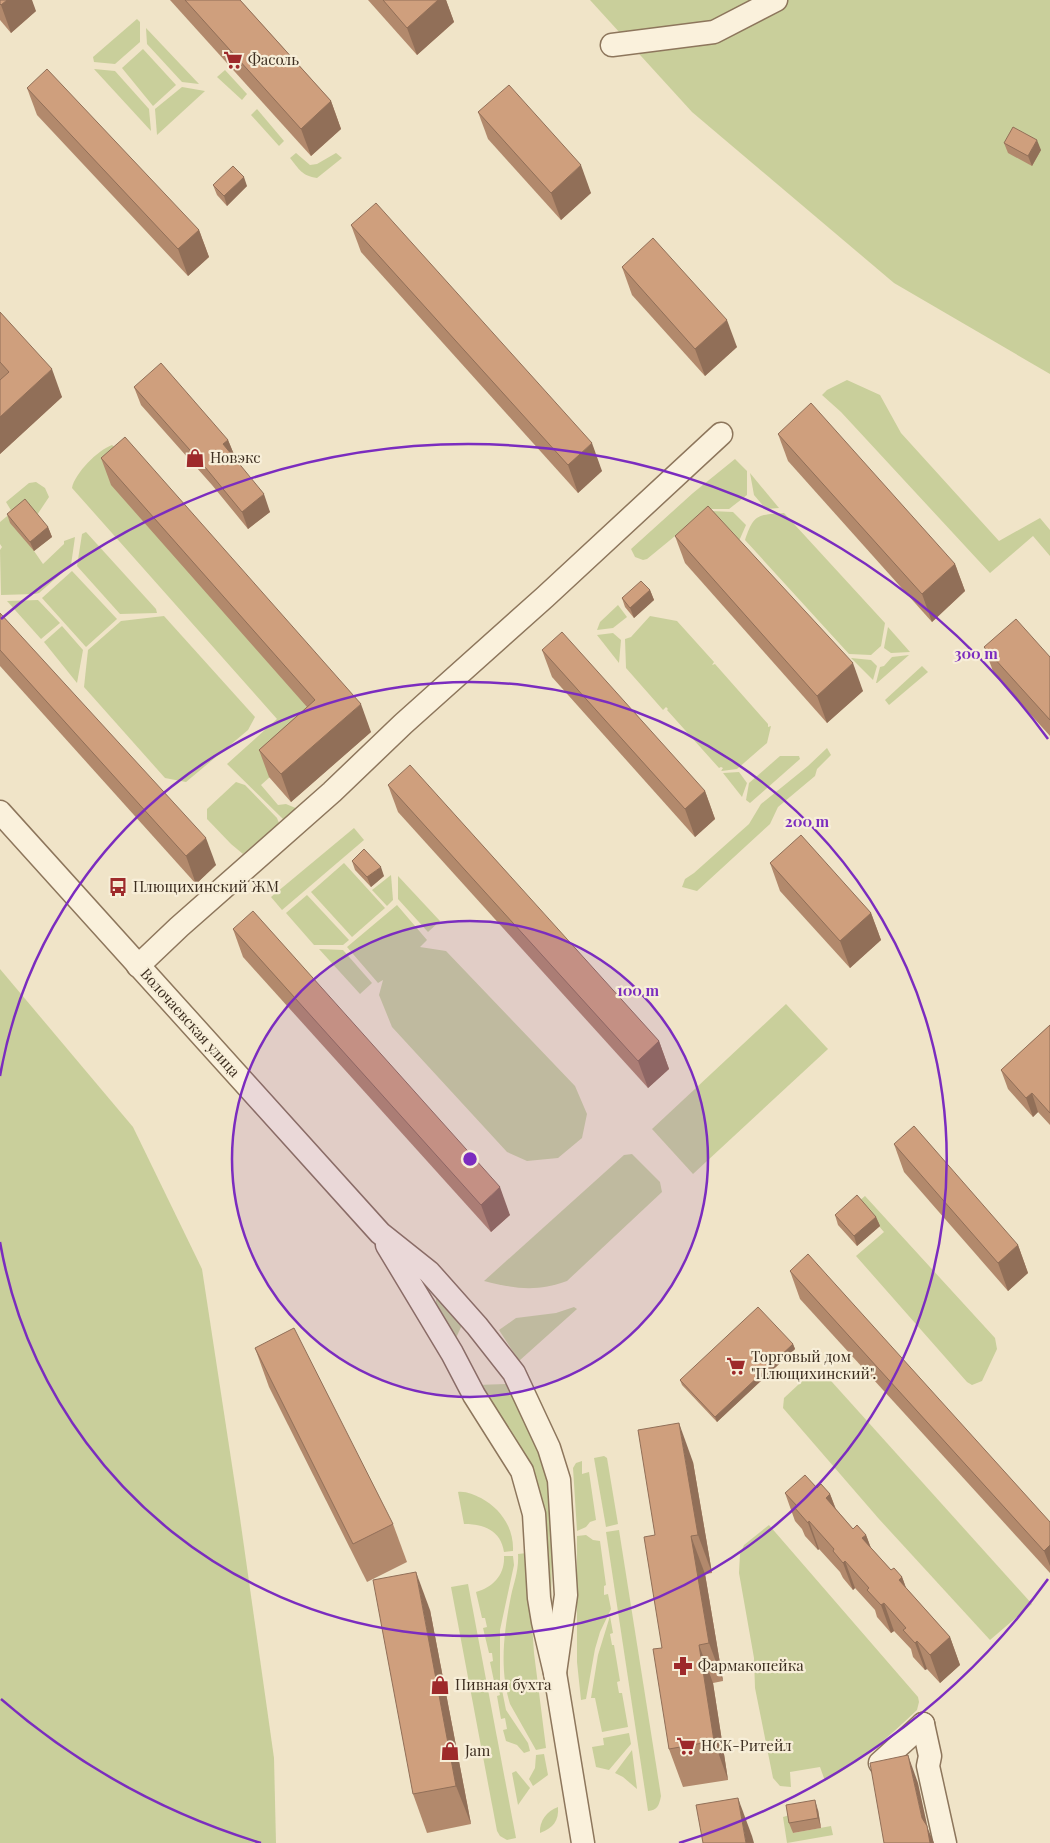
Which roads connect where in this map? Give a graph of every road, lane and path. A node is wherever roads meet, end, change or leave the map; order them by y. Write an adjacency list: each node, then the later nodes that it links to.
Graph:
1 (776, 0): 2 (street)
2 (612, 45)
3 (721, 434): 5 (street)
4 (0, 812): 5 (street, Волочаевская улица)
5 (138, 966): 6 (street, Волочаевская улица)
6 (380, 1233): 7 (street, Волочаевская улица); 7 (street, Волочаевская улица)
7 (555, 1673): 9 (street)
8 (928, 1766): 10 (street)
9 (584, 1843)
10 (945, 1843)

